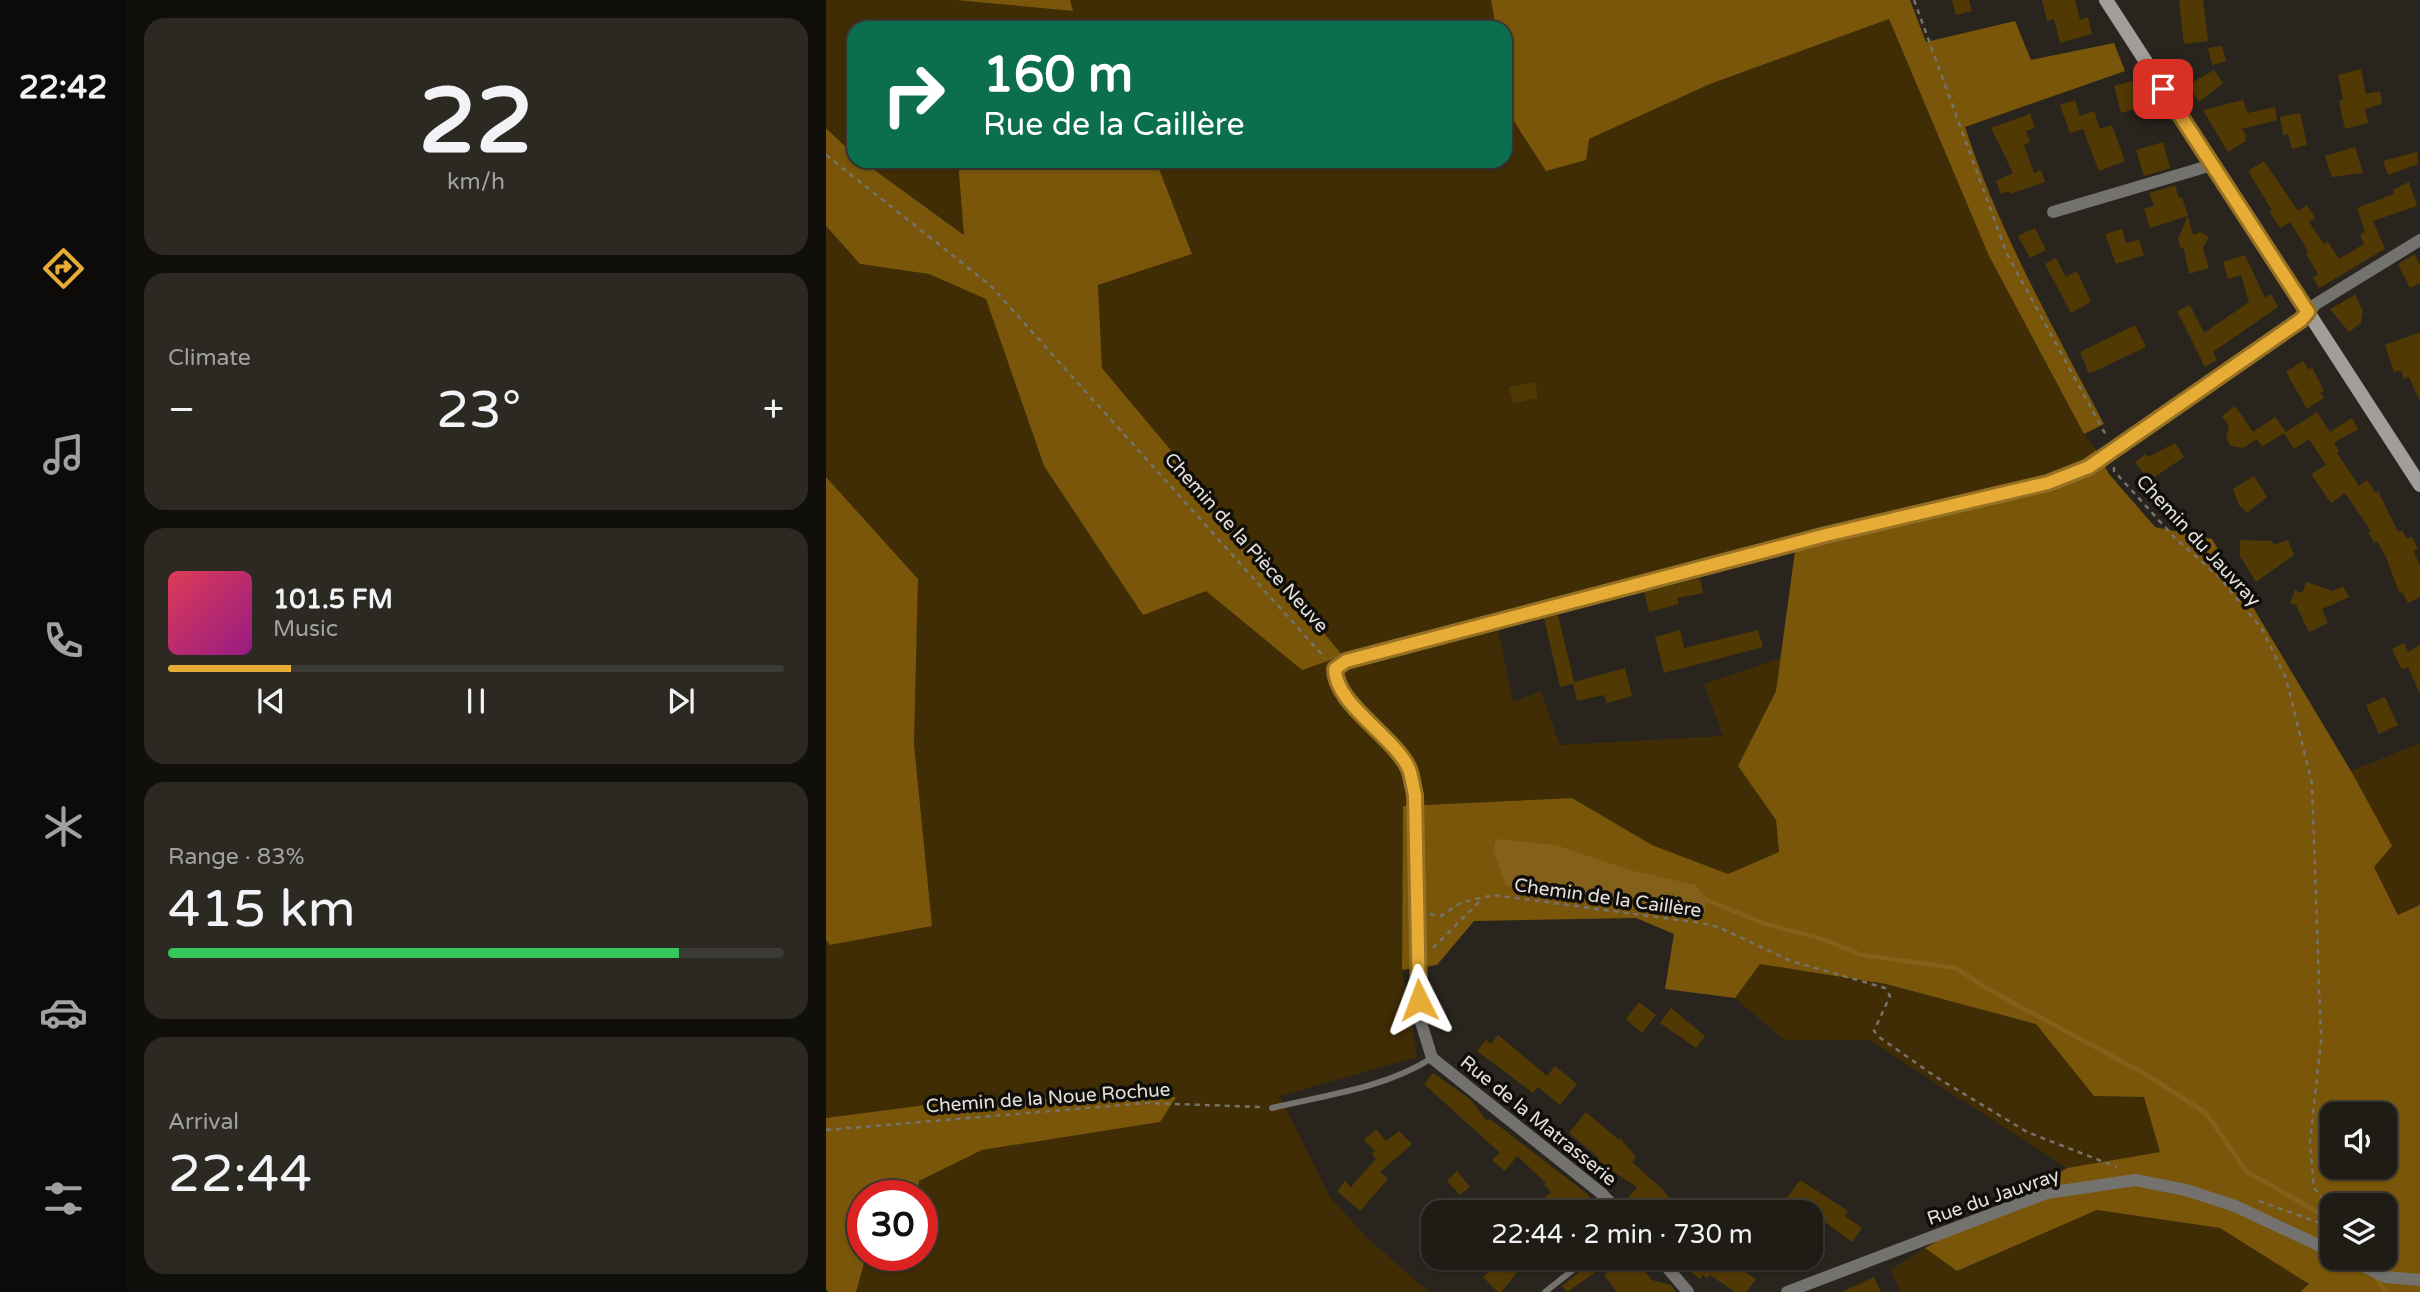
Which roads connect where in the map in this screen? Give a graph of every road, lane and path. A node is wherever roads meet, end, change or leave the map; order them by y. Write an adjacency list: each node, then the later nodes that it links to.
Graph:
1 (1914, 0): 8 (path, Chemin du Jauvray)
2 (2106, 0): 4 (street)
3 (826, 155): 10 (path, Chemin de la Pièce Neuve)
4 (2212, 165): 5 (street); 7 (street)
5 (2053, 212)
6 (2420, 240): 7 (street)
7 (2308, 312): 8 (street); 9 (street)
8 (2113, 449): 10 (street); 18 (path, Chemin du Jauvray)
9 (2420, 485)
10 (1335, 669): 14 (street)
11 (1482, 899): 12 (path, Chemin de la Caillère); 13 (path); 17 (path, Chemin de la Caillère)
12 (1441, 916)
13 (1430, 955)
14 (1432, 1058): 15 (lane); 19 (street, Rue de la Matrasserie)
15 (1272, 1108): 16 (path, Chemin de la Noue Rochue)
16 (826, 1130)
17 (2129, 1172)
18 (2320, 1196)
19 (1608, 1200)
20 (2256, 1200): 21 (path)
21 (2320, 1223)
22 (2320, 1246): 29 (street, Rue du Jauvray)
23 (1573, 1270): 27 (lane)
24 (1670, 1270): 28 (street)
25 (2372, 1270): 26 (street)
26 (2420, 1280)
27 (1545, 1292)
28 (1688, 1292)
29 (1787, 1292)

